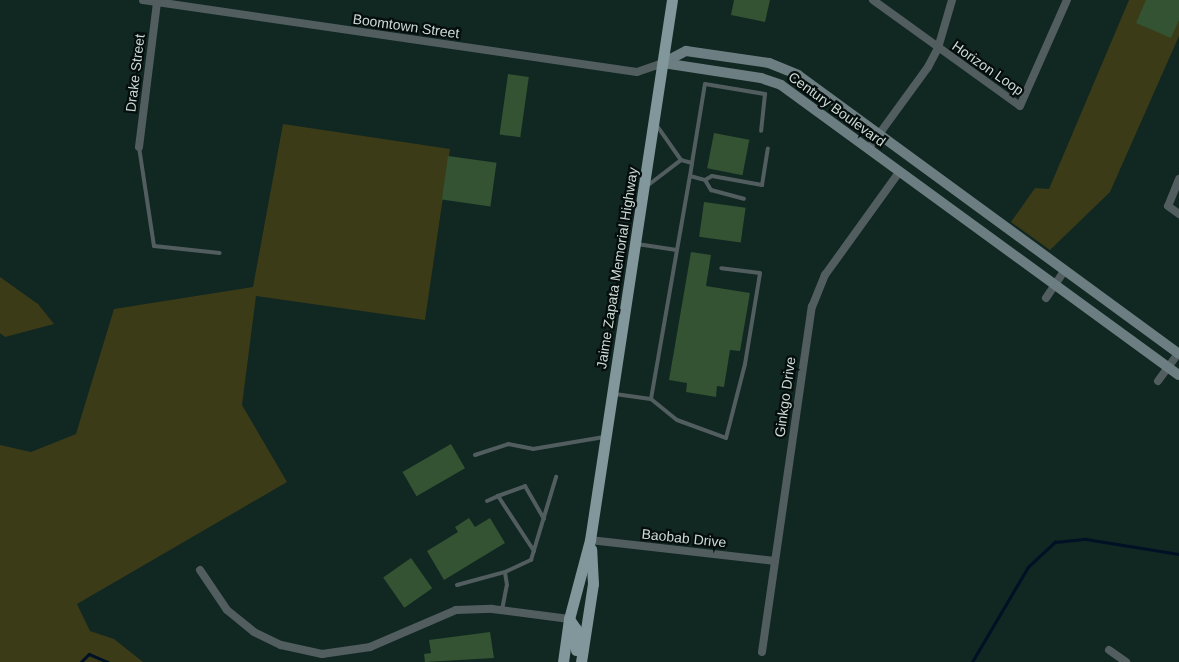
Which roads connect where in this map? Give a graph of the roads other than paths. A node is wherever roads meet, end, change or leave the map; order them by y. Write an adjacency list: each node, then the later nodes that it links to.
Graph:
1 (143, 0): 6 (street, Boomtown Street)
2 (672, 0): 8 (main road, Jaime Zapata Memorial Highway)
3 (873, 0): 7 (street, Horizon Loop)
4 (952, 0): 7 (street)
5 (1067, 0): 7 (street, Horizon Loop)
6 (157, 2): 8 (street, Boomtown Street); 14 (street, Drake Street)
7 (938, 48): 13 (street)
8 (663, 63): 9 (street, Century Boulevard); 11 (main road, Jaime Zapata Memorial Highway); 13 (street, Century Boulevard)
9 (768, 80): 10 (lane); 16 (street, Century Boulevard)
10 (765, 94): 12 (lane); 18 (lane)
11 (654, 121): 17 (lane); 23 (main road, Jaime Zapata Memorial Highway)
12 (761, 131)
13 (879, 134): 16 (street); 30 (street, Century Boulevard)
14 (139, 147): 28 (lane)
15 (768, 148): 21 (lane)
16 (869, 148): 19 (street, Century Boulevard)
17 (681, 160): 18 (lane); 23 (lane)
18 (692, 164): 20 (lane)
19 (900, 172): 31 (street, Century Boulevard); 47 (street, Ginkgo Drive)
20 (690, 176): 21 (lane); 27 (lane)
21 (705, 180): 24 (lane)
22 (1179, 180): 25 (street)
23 (644, 188): 26 (main road, Jaime Zapata Memorial Highway)
24 (744, 199)
25 (1179, 214)
26 (636, 243): 27 (lane); 37 (main road, Jaime Zapata Memorial Highway)
27 (677, 250): 38 (lane)
28 (220, 253)
29 (721, 268): 38 (lane)
30 (1065, 270): 31 (street); 33 (street, Century Boulevard)
31 (1055, 285): 32 (street); 34 (street, Century Boulevard)
32 (1046, 298)
33 (1178, 353): 34 (street)
34 (1168, 367): 35 (street, Century Boulevard); 36 (street)
35 (1179, 375)
36 (1158, 381)
37 (612, 394): 38 (lane); 39 (main road, Jaime Zapata Memorial Highway)
38 (651, 399)
39 (606, 436): 40 (lane); 45 (main road, Jaime Zapata Memorial Highway)
40 (475, 455)
41 (556, 477): 44 (lane)
42 (498, 496): 43 (lane); 44 (lane); 46 (lane)
43 (487, 501)
44 (544, 518): 46 (lane)
45 (590, 540): 47 (street, Baobab Drive); 52 (main road, Jaime Zapata Memorial Highway); 57 (main road, Jaime Zapata Memorial Highway)
46 (534, 551): 49 (lane)
47 (775, 561): 54 (street, Ginkgo Drive)
48 (200, 570): 51 (street)
49 (505, 572): 50 (lane); 51 (lane)
50 (457, 585)
51 (502, 610): 52 (street)
52 (569, 619): 55 (main road, Jaime Zapata Memorial Highway); 56 (main road)
53 (1109, 650): 58 (street)
54 (762, 652)
55 (563, 662)
56 (574, 662)
57 (581, 662)
58 (1126, 662)

